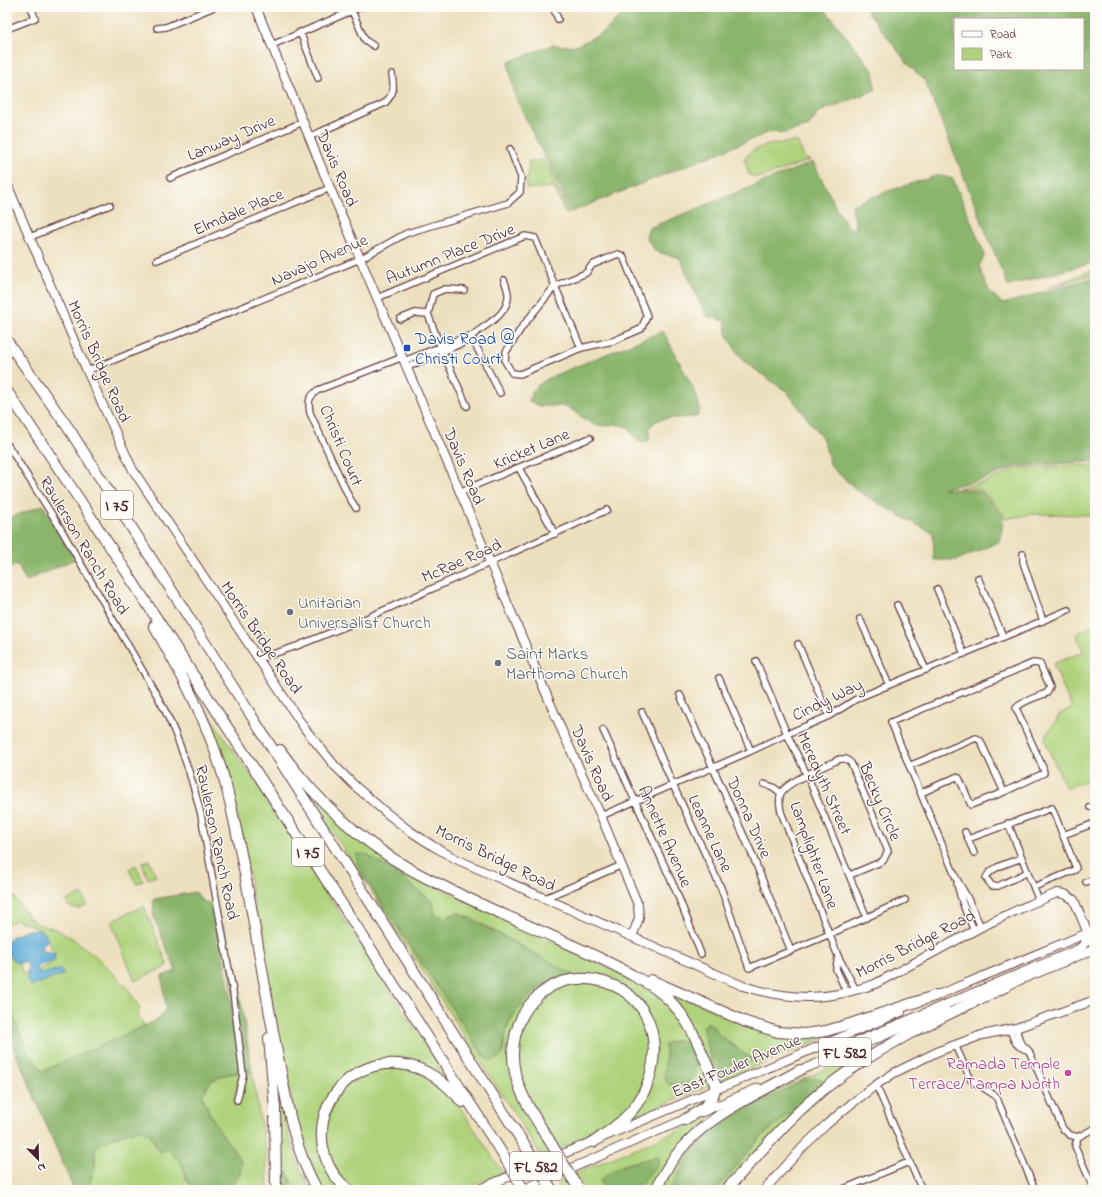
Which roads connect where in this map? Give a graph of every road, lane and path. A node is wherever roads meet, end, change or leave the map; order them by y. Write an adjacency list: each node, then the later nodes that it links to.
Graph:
1 (31, 7): 9 (street)
2 (214, 7): 8 (street)
3 (256, 7): 11 (street, Davis Road)
4 (361, 7): 6 (street)
5 (553, 7): 7 (street)
6 (352, 11): 10 (street); 12 (street)
7 (558, 19)
8 (157, 28)
9 (7, 29)
10 (300, 32): 11 (street); 14 (street)
11 (272, 45): 15 (street, Davis Road)
12 (374, 46)
13 (392, 74): 16 (street)
14 (318, 78)
15 (303, 122): 16 (street, Davis Road); 18 (street, Lanway Drive)
16 (309, 137): 20 (street, Davis Road)
17 (510, 149): 23 (street, Navajo Avenue)
18 (170, 178)
19 (7, 184): 22 (street, Morris Bridge Road)
20 (330, 188): 23 (street, Davis Road); 24 (street, Elmdale Place)
21 (110, 205): 22 (street)
22 (30, 237): 36 (street, Morris Bridge Road)
23 (360, 259): 28 (street, Davis Road); 36 (street, Navajo Avenue)
24 (157, 260)
25 (504, 280): 31 (street)
26 (555, 286): 28 (street, Autumn Place Drive); 33 (street, Autumn Place Drive); 33 (street); 33 (street)
27 (464, 290): 29 (street)
28 (377, 298): 35 (street, Davis Road)
29 (428, 314): 30 (street); 34 (street)
30 (400, 319)
31 (471, 336): 34 (street); 38 (street)
32 (7, 341): 62 (highway, I 75)
33 (581, 348)
34 (441, 349): 35 (street); 39 (street)
35 (405, 362): 43 (street, Davis Road); 44 (street, Christi Court)
36 (87, 372): 59 (street, Morris Bridge Road)
37 (7, 391): 47 (highway, I 75)
38 (500, 393)
39 (467, 406)
40 (590, 438): 42 (street, Kricket Lane)
41 (7, 444): 121 (street, Raulerson Ranch Road)
42 (519, 468): 43 (street, Kricket Lane); 46 (street)
43 (459, 492): 49 (street, Davis Road)
44 (356, 508)
45 (607, 510): 46 (street, McRae Road)
46 (555, 534): 49 (street, McRae Road)
47 (112, 551): 108 (highway); 126 (highway, I 75)
48 (1023, 554): 55 (street)
49 (490, 562): 59 (street, McRae Road); 80 (street, Davis Road)
50 (978, 578): 56 (street)
51 (937, 589): 58 (street)
52 (898, 605): 61 (street)
53 (1068, 610): 55 (street, Cindy Way)
54 (860, 619): 64 (street)
55 (1043, 621): 56 (street, Cindy Way)
56 (1003, 636): 58 (street, Cindy Way)
57 (798, 644): 67 (street)
58 (964, 654): 61 (street, Cindy Way)
59 (258, 659): 94 (street, Morris Bridge Road)
60 (756, 660): 69 (street, Meredyth Street)
61 (926, 670): 64 (street, Cindy Way)
62 (223, 672): 106 (highway); 135 (highway, I 75, bridge)
63 (720, 678): 70 (street)
64 (889, 685): 67 (street, Cindy Way)
65 (680, 695): 72 (street, Donna Drive)
66 (642, 712): 75 (street, Leanne Lane)
67 (829, 716): 69 (street, Cindy Way)
68 (603, 730): 79 (street, Annette Avenue)
69 (787, 734): 70 (street, Cindy Way); 73 (street, Meredyth Street)
70 (752, 751): 72 (street, Cindy Way)
71 (909, 766): 76 (street); 76 (street); 78 (street)
72 (713, 768): 75 (street, Cindy Way); 103 (street, Donna Drive)
73 (807, 775): 77 (street, Lamplighter Lane); 90 (street, Meredyth Street); 90 (street, Becky Circle)
74 (764, 784): 77 (street)
75 (673, 785): 79 (street, Cindy Way); 103 (street, Leanne Lane)
76 (1004, 792): 78 (street)
77 (782, 793): 100 (street, Lamplighter Lane)
78 (921, 793): 98 (street)
79 (635, 801): 80 (street, Cindy Way); 104 (street, Annette Avenue)
80 (601, 816): 88 (street, Davis Road)
81 (1008, 823): 84 (street); 85 (street); 87 (street)
82 (1095, 823): 84 (street)
83 (965, 832): 85 (street)
84 (1063, 834): 93 (street)
85 (968, 839): 86 (street)
86 (974, 853)
87 (1022, 858): 89 (street); 89 (street)
88 (622, 865): 94 (street); 101 (street, Davis Road)
89 (1028, 872): 93 (street)
90 (850, 875): 97 (street, Meredyth Street)
91 (1095, 879): 92 (street)
92 (1086, 882)
93 (1034, 887): 96 (street)
94 (545, 898): 101 (street, Morris Bridge Road)
95 (905, 900): 97 (street)
96 (1039, 901): 98 (street, Morris Bridge Road); 99 (street, Morris Bridge Road)
97 (867, 918): 100 (street)
98 (977, 929): 109 (street, Morris Bridge Road)
99 (1092, 932): 102 (street, Morris Bridge Road); 112 (street, East Fowler Avenue / FL 582); 117 (street)
100 (830, 934): 103 (street); 105 (street, Lamplighter Lane)
101 (632, 937): 110 (street, Morris Bridge Road)
102 (1095, 950): 107 (street, East Fowler Avenue / FL 582)
103 (791, 951)
104 (701, 954)
105 (838, 956): 109 (street, Lamplighter Lane); 110 (street, Lamplighter Lane)
106 (617, 966): 112 (highway); 120 (highway)
107 (1007, 986): 117 (street, East Fowler Avenue / FL 582); 137 (highway)
108 (265, 988): 129 (highway); 130 (highway)
109 (856, 990): 110 (street, Morris Bridge Road)
110 (847, 993)
111 (1095, 994): 114 (street)
112 (937, 995): 120 (street, East Fowler Avenue / FL 582)
113 (1095, 1000): 114 (street)
114 (1084, 1004): 115 (street)
115 (1013, 1028): 116 (street); 124 (street)
116 (955, 1045): 119 (street); 141 (street)
117 (844, 1052): 118 (street, East Fowler Avenue / FL 582)
118 (800, 1070): 122 (street, East Fowler Avenue / FL 582); 136 (highway)
119 (876, 1085): 127 (street); 138 (street)
120 (714, 1091): 122 (highway); 125 (street, East Fowler Avenue / FL 582)
121 (237, 1100)
122 (684, 1120): 133 (street, East Fowler Avenue / FL 582)
123 (1095, 1128): 124 (street)
124 (1078, 1137): 142 (street)
125 (594, 1142): 128 (highway, bridge); 132 (street, East Fowler Avenue / FL 582)
126 (503, 1156): 131 (highway); 134 (highway, I 75, bridge)
127 (909, 1162): 139 (street); 140 (street)
128 (578, 1188)
129 (276, 1190)
130 (317, 1190)
131 (348, 1190)
132 (477, 1190)
133 (521, 1190)
134 (524, 1190)
135 (552, 1190)
136 (656, 1190)
137 (726, 1190)
138 (764, 1190)
139 (841, 1190)
140 (922, 1190)
141 (1035, 1190)
142 (1094, 1190)

